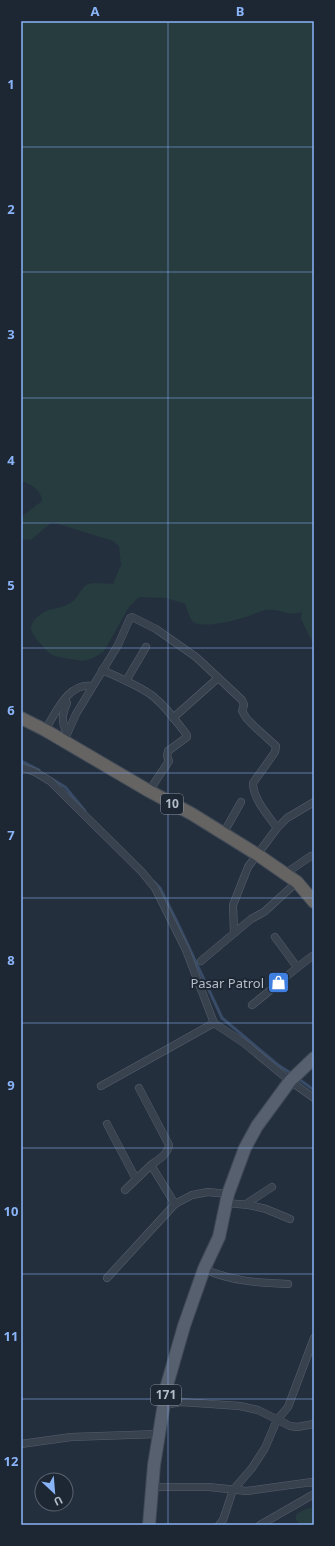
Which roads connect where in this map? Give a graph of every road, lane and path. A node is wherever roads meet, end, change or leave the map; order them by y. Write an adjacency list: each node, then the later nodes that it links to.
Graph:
1 (146, 647): 4 (street)
2 (102, 670): 3 (street); 4 (street); 5 (street)
3 (218, 678): 8 (street); 15 (street)
4 (126, 681): 8 (street)
5 (92, 686): 6 (street); 10 (street)
6 (65, 699): 9 (street); 10 (street)
7 (21, 718): 9 (highway, 10)
8 (173, 718): 12 (street)
9 (45, 730): 10 (highway, 10)
10 (65, 737): 12 (highway, 10)
11 (21, 767): 28 (street)
12 (149, 791): 16 (highway, 10)
13 (240, 802): 16 (street)
14 (314, 802): 15 (street)
15 (278, 828): 17 (street)
16 (223, 834): 17 (highway, 10)
17 (258, 855): 19 (highway, 10); 22 (street)
18 (311, 856): 19 (street)
19 (286, 874): 20 (highway, 10)
20 (297, 882): 21 (highway, 10); 22 (street)
21 (314, 902)
22 (234, 933): 25 (street)
23 (275, 937): 26 (street)
24 (314, 955): 26 (street)
25 (201, 961)
26 (297, 967): 27 (street)
27 (252, 1005)
28 (214, 1023): 30 (street); 31 (street)
29 (313, 1062): 30 (main road, 171)
30 (293, 1078): 33 (street); 39 (main road, 171)
31 (101, 1086)
32 (140, 1088): 35 (street)
33 (314, 1098)
34 (107, 1124): 36 (street)
35 (151, 1165): 36 (street); 40 (street)
36 (136, 1179): 38 (street)
37 (272, 1187): 41 (street)
38 (125, 1190)
39 (227, 1198): 40 (street); 41 (street); 43 (main road, 171)
40 (175, 1204): 44 (street)
41 (246, 1204): 42 (street)
42 (290, 1219)
43 (204, 1269): 45 (street); 47 (main road, 171)
44 (107, 1278)
45 (288, 1284)
46 (314, 1338): 48 (street)
47 (164, 1405): 48 (street); 50 (main road, 171)
48 (277, 1420): 49 (street); 54 (street)
49 (314, 1424)
50 (158, 1434): 51 (street); 53 (main road, 171)
51 (21, 1444)
52 (314, 1484): 54 (street)
53 (152, 1487): 54 (street); 56 (main road, 171)
54 (233, 1490): 57 (street)
55 (314, 1494): 58 (street)
56 (149, 1525)
57 (219, 1525)
58 (260, 1525)

